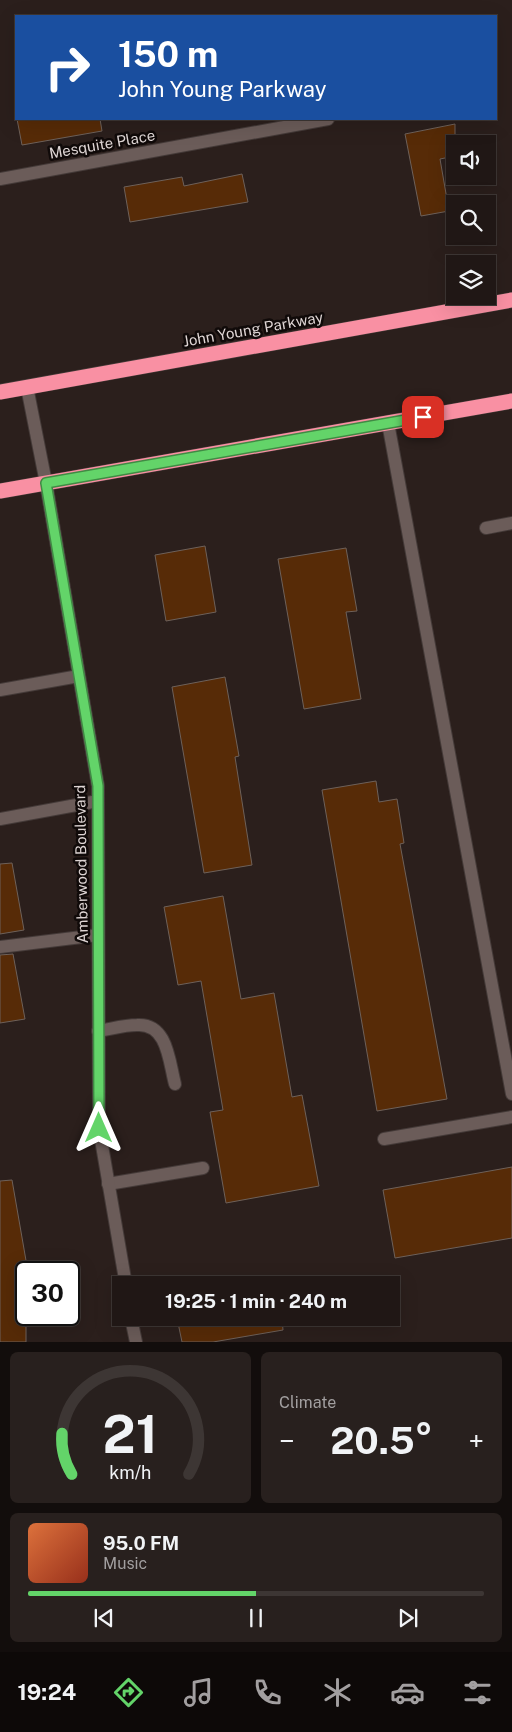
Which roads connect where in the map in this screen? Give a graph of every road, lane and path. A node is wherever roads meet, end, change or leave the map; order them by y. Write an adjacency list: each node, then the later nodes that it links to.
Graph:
1 (323, 120): 2 (street, Mesquite Place)
2 (0, 179)
3 (512, 300): 4 (highway, John Young Parkway)
4 (27, 387): 5 (highway, John Young Parkway); 8 (street, Amberwood Boulevard)
5 (0, 392)
6 (512, 401): 7 (highway)
7 (388, 423): 8 (highway); 20 (street)
8 (46, 483): 9 (highway); 12 (street, Amberwood Boulevard)
9 (0, 491)
10 (512, 523): 11 (street)
11 (486, 528)
12 (79, 676): 13 (street); 14 (street, Amberwood Boulevard)
13 (0, 690)
14 (98, 801): 15 (street); 16 (street, Amberwood Boulevard)
15 (0, 819)
16 (98, 935): 17 (street); 18 (street, Amberwood Boulevard)
17 (0, 947)
18 (98, 1030): 19 (street); 24 (street, Amberwood Boulevard)
19 (175, 1084)
20 (512, 1094)
21 (512, 1117): 22 (street)
22 (384, 1140)
23 (202, 1168): 24 (street)
24 (108, 1184): 25 (street, Amberwood Boulevard)
25 (124, 1276)
26 (133, 1326): 27 (street)
27 (136, 1342)

